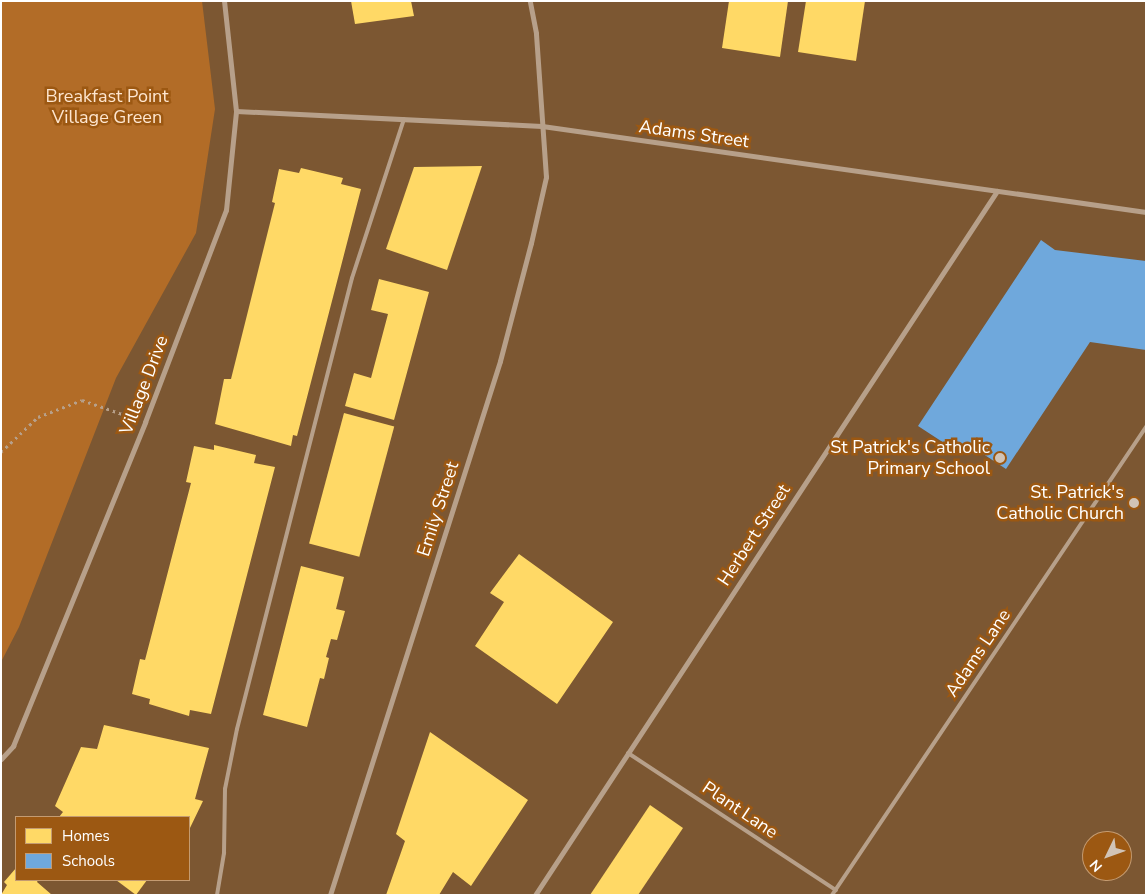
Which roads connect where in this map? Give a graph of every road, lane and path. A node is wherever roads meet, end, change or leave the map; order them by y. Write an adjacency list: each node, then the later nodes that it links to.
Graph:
1 (224, 1): 3 (street, Village Drive)
2 (530, 1): 5 (street, Emily Street)
3 (236, 110): 4 (street, Adams Street); 8 (street, Village Drive)
4 (404, 119): 5 (street, Adams Street); 14 (lane)
5 (542, 126): 6 (street, Adams Street); 15 (street, Emily Street)
6 (997, 191): 7 (street, Adams Street); 11 (street, Herbert Street)
7 (1146, 212)
8 (145, 422): 10 (path); 12 (street, Village Drive)
9 (1146, 427): 13 (lane, Adams Lane)
10 (1, 452)
11 (628, 753): 13 (lane, Plant Lane); 16 (street, Herbert Street)
12 (1, 759)
13 (836, 890): 17 (lane, Adams Lane)
14 (217, 895)
15 (330, 895)
16 (535, 895)
17 (832, 895)

